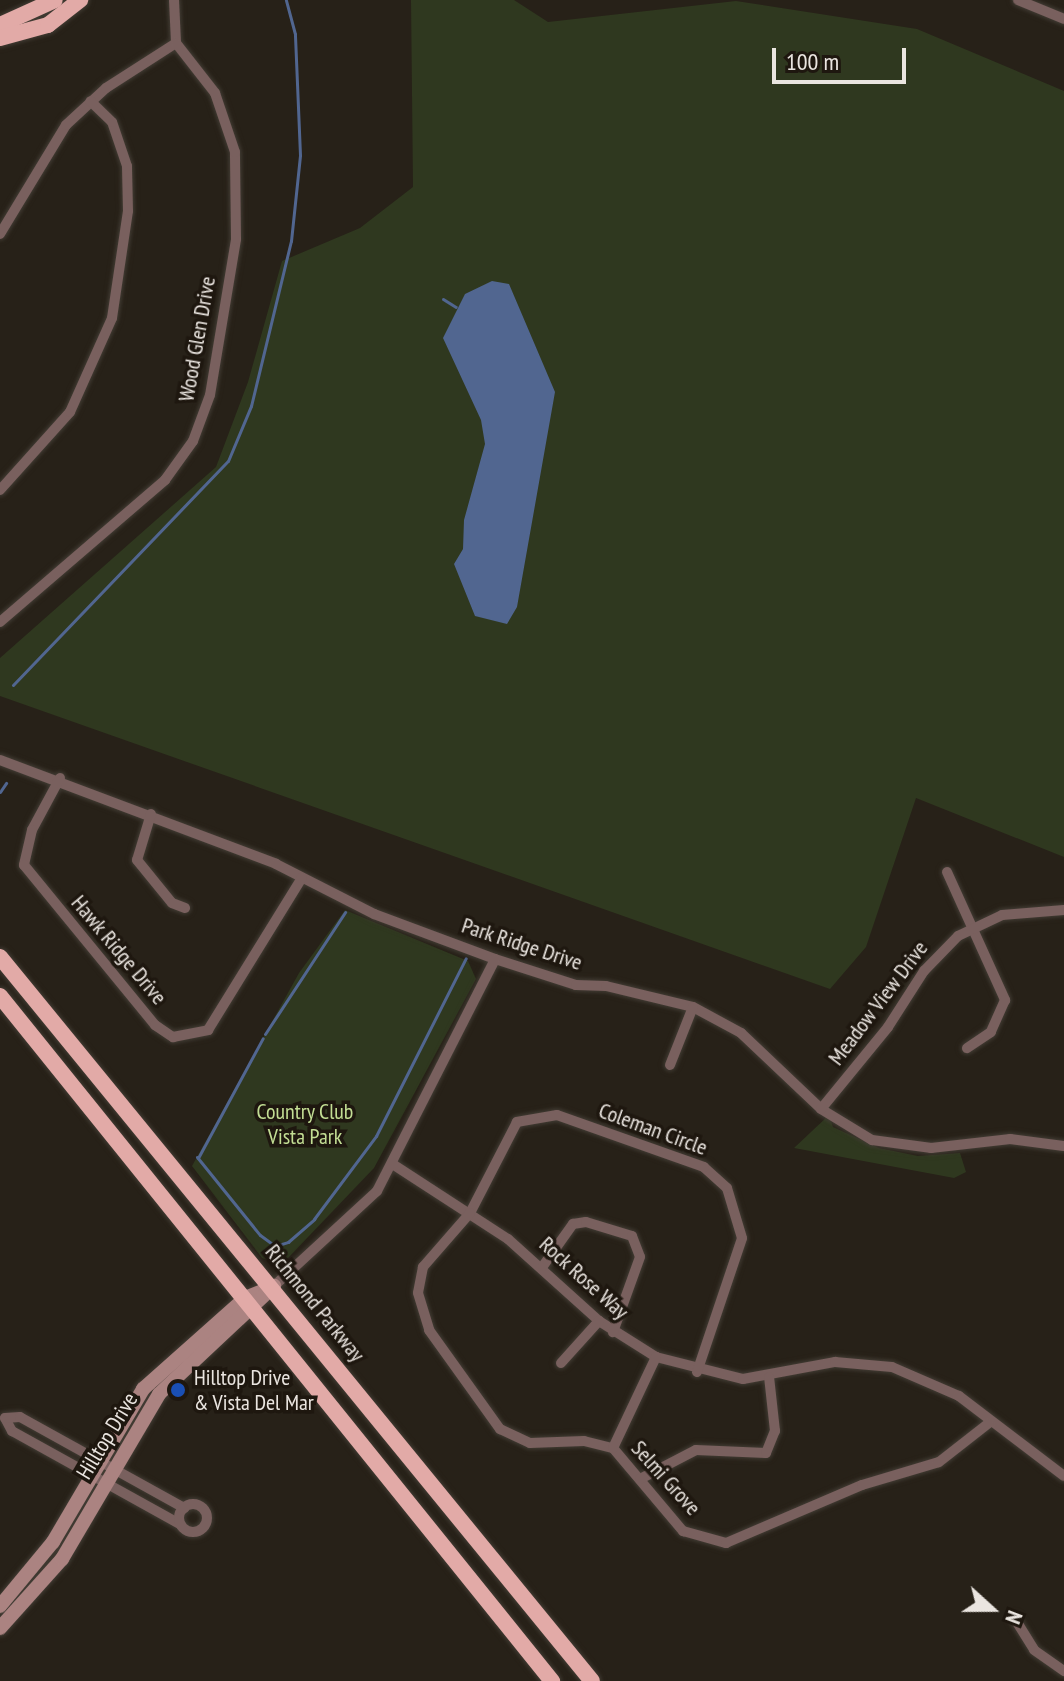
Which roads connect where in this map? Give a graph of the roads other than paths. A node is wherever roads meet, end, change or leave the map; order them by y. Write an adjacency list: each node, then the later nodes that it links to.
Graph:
1 (55, 0): 6 (highway)
2 (80, 0): 9 (highway)
3 (174, 0): 10 (street)
4 (1018, 0): 7 (street)
5 (0, 12): 6 (highway)
6 (30, 15): 8 (highway)
7 (1064, 19)
8 (0, 25)
9 (0, 38)
10 (176, 43): 11 (street); 14 (street, Wood Glen Drive)
11 (90, 101): 12 (street); 13 (street)
12 (0, 234)
13 (0, 490)
14 (0, 622)
15 (0, 760): 16 (street, Park Ridge Drive)
16 (60, 778): 17 (street, Park Ridge Drive); 19 (street, Hawk Ridge Drive)
17 (151, 814): 19 (street, Park Ridge Drive); 20 (street)
18 (947, 872): 22 (street)
19 (302, 878): 24 (street, Park Ridge Drive)
20 (185, 908)
21 (1064, 910): 22 (street, Meadow View Drive)
22 (974, 927): 27 (street); 29 (street, Meadow View Drive)
23 (0, 957): 34 (highway, Richmond Parkway)
24 (495, 959): 26 (street, Park Ridge Drive); 31 (street, Hilltop Drive)
25 (0, 996): 35 (highway)
26 (693, 1007): 28 (street); 29 (street, Park Ridge Drive)
27 (967, 1048)
28 (670, 1065)
29 (821, 1109): 30 (street, Park Ridge Drive)
30 (1064, 1146)
31 (394, 1165): 32 (street, Rock Rose Way); 34 (street, Hilltop Drive)
32 (470, 1213): 33 (street, Rock Rose Way); 40 (street, Coleman Circle); 44 (street, Selmi Grove)
33 (543, 1266): 36 (street, Rock Rose Way); 37 (street)
34 (274, 1286): 35 (main road, Hilltop Drive); 58 (highway, Richmond Parkway)
35 (250, 1304): 45 (main road, Hilltop Drive); 46 (main road, Hilltop Drive); 57 (highway)
36 (599, 1321): 37 (street, Rock Rose Way); 39 (street)
37 (613, 1332): 38 (street, Rock Rose Way)
38 (656, 1357): 40 (street, Rock Rose Way); 44 (street)
39 (561, 1363)
40 (697, 1372): 41 (street, Rock Rose Way)
41 (769, 1377): 43 (street, Rock Rose Way); 49 (street)
42 (3, 1417): 45 (street); 47 (street)
43 (989, 1423): 48 (street, Rock Rose Way); 49 (street, Selmi Grove)
44 (613, 1448): 49 (street, Selmi Grove)
45 (98, 1460): 46 (street); 47 (main road, Hilltop Drive)
46 (112, 1469): 50 (main road, Hilltop Drive); 51 (street)
47 (90, 1475): 50 (street); 53 (main road, Hilltop Drive)
48 (1064, 1476)
49 (640, 1479)
50 (104, 1483): 52 (street); 55 (main road, Hilltop Drive)
51 (184, 1508): 52 (street); 52 (street)
52 (180, 1524)
53 (0, 1606)
54 (1015, 1619): 56 (street)
55 (0, 1628)
56 (1064, 1671)
57 (552, 1681)
58 (592, 1681)

